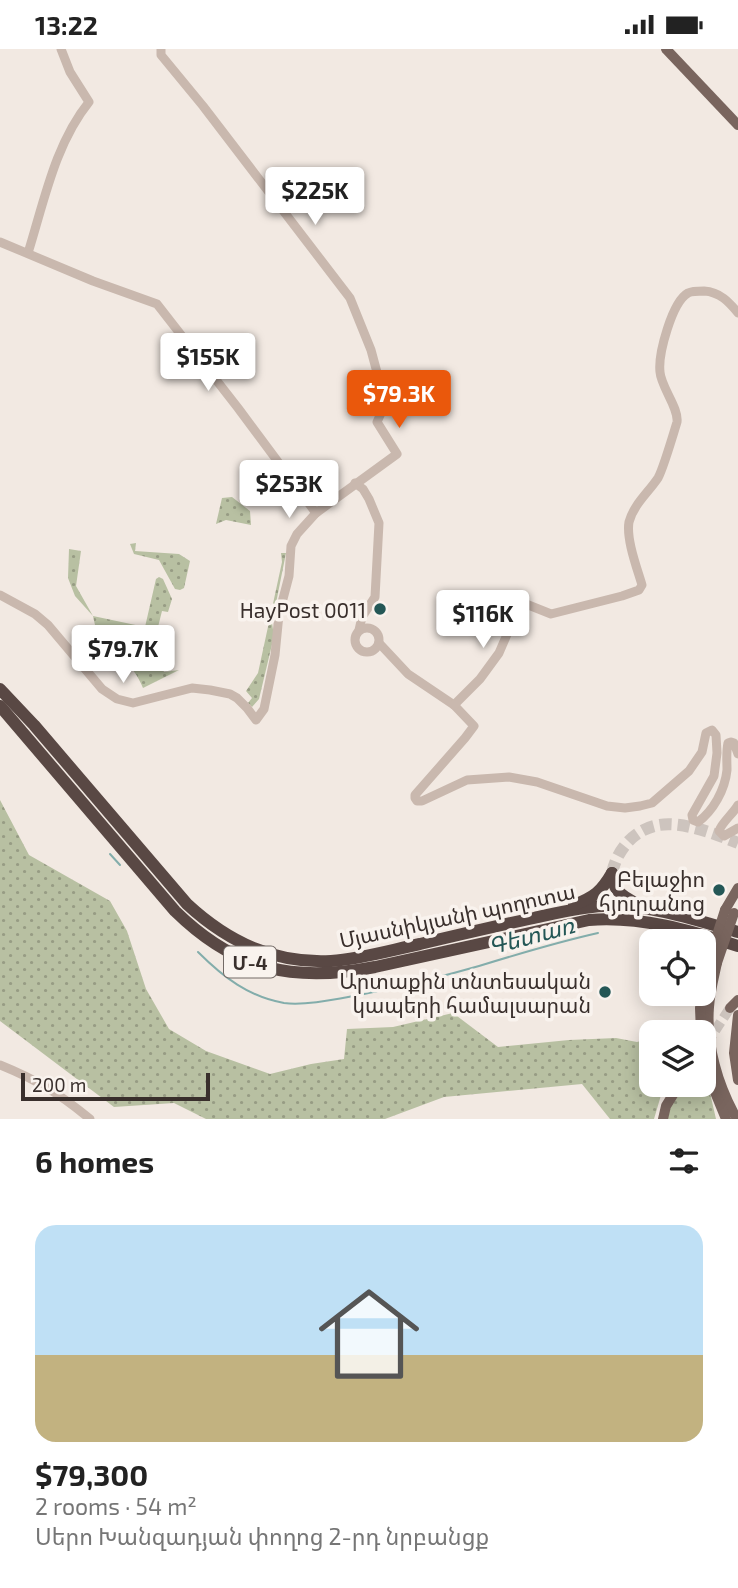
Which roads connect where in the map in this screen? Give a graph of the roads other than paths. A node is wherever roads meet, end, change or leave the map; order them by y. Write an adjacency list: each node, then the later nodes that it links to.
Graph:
1 (61, 49): 6 (street)
2 (161, 49): 8 (street)
3 (666, 49): 4 (main road)
4 (738, 125)
5 (0, 242): 6 (street)
6 (28, 253): 9 (street)
7 (738, 313): 14 (street)
8 (355, 483): 9 (street); 11 (street)
9 (316, 513): 10 (street)
10 (0, 595)
11 (362, 627): 12 (street); 12 (street)
12 (379, 643): 14 (street)
13 (0, 689): 22 (highway, Մյասնիկյանի պողոտա / Մ-4)
14 (454, 705): 16 (street)
15 (0, 706): 24 (highway, Մյասնիկյանի պողոտա / Մ-4)
16 (738, 754)
17 (738, 805): 18 (street)
18 (738, 828)
19 (738, 888): 21 (main road)
20 (645, 909): 22 (highway, Մյասնիկյանի պողոտա / Մ-4); 22 (highway); 23 (highway, Մյասնիկյանի պողոտա / Մ-4)
21 (732, 910): 25 (main road, bridge)
22 (558, 913)
23 (738, 932)
24 (738, 946)
25 (716, 954)
26 (708, 1006): 37 (main road)
27 (735, 1008): 29 (main road)
28 (0, 1065): 33 (street)
29 (738, 1080)
30 (716, 1096): 32 (main road)
31 (671, 1097): 34 (main road)
32 (719, 1104): 35 (main road); 36 (main road)
33 (90, 1119)
34 (663, 1119)
35 (719, 1119)
36 (726, 1119)
37 (737, 1119)

